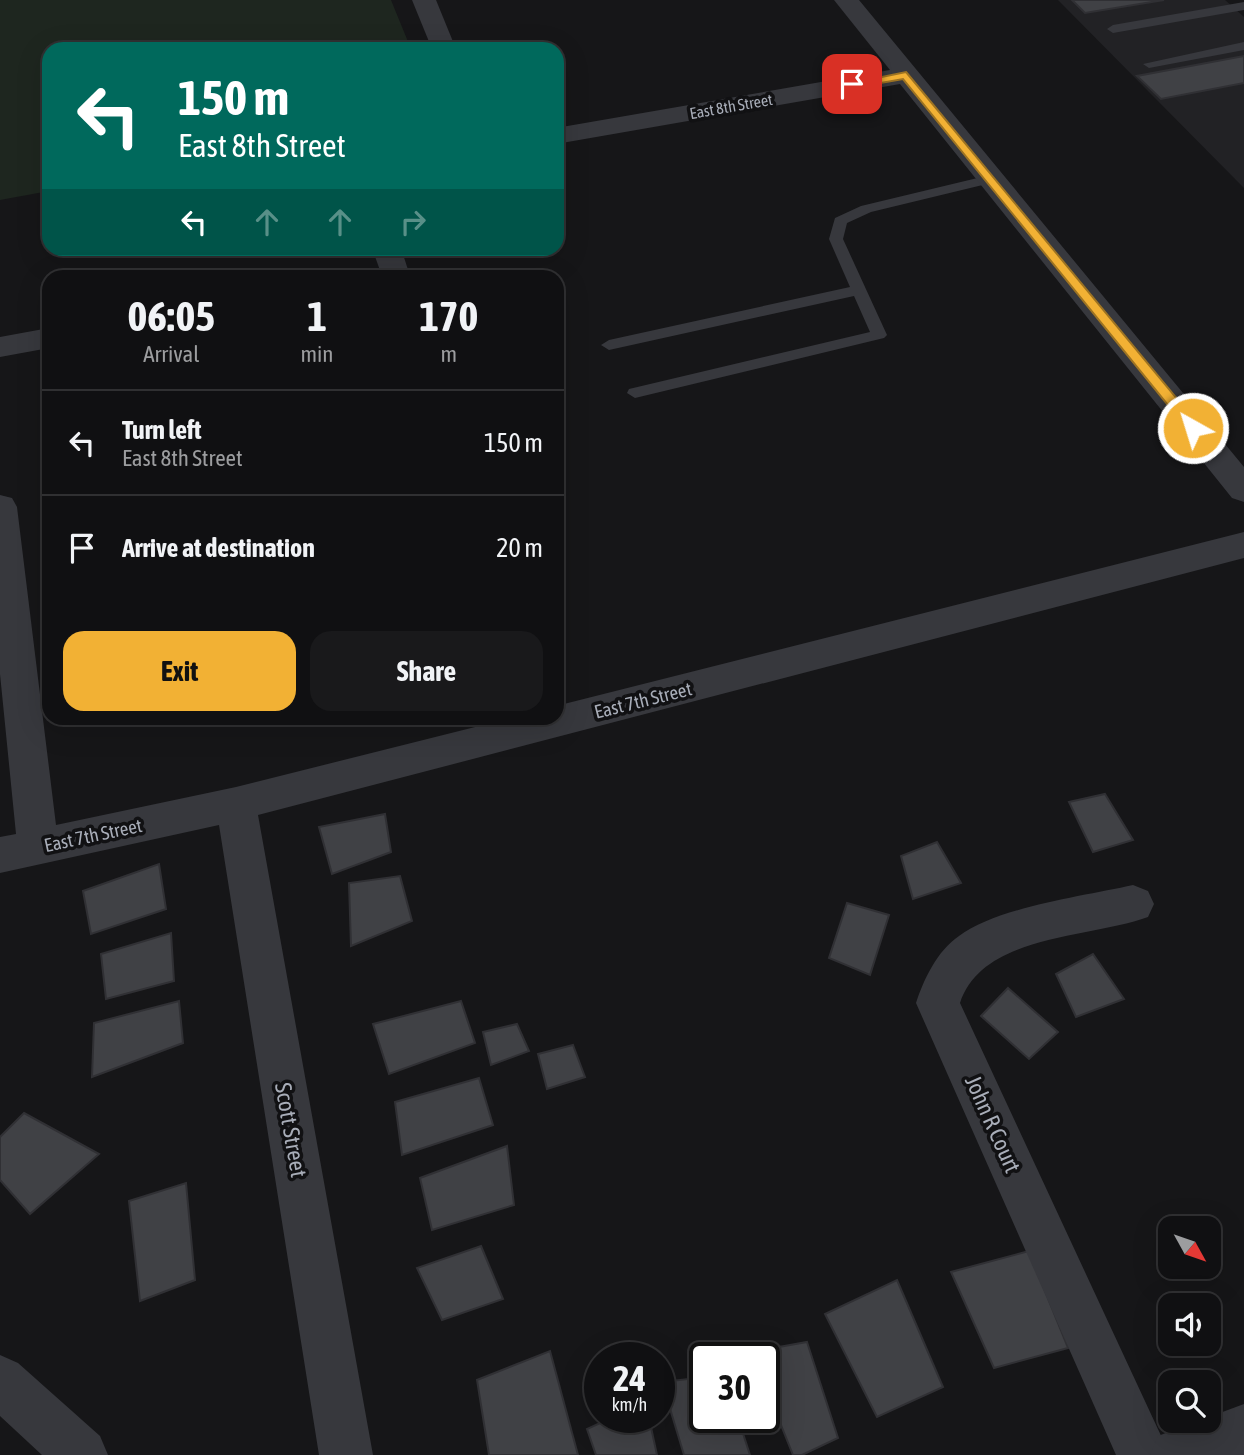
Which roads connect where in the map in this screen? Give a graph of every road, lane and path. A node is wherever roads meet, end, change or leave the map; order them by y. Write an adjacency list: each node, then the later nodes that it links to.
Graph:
1 (424, 0): 5 (street)
2 (846, 0): 8 (street)
3 (1244, 6): 4 (lane)
4 (1113, 29)
5 (441, 42)
6 (1244, 46): 7 (lane)
7 (1149, 64)
8 (906, 75): 9 (street, East 8th Street); 10 (street)
9 (564, 135)
10 (990, 179): 11 (lane); 16 (street)
11 (859, 290): 13 (lane); 15 (lane)
12 (42, 339): 14 (street)
13 (609, 345)
14 (0, 347)
15 (635, 393)
16 (1244, 490)
17 (0, 507): 22 (street)
18 (1244, 545): 19 (street, East 7th Street)
19 (564, 717)
20 (533, 725): 21 (street, East 7th Street)
21 (236, 804): 22 (street, East 7th Street); 28 (street, Scott Street)
22 (38, 846): 23 (street, East 7th Street)
23 (0, 855)
24 (1133, 904): 29 (street, John R Court)
25 (0, 1381): 27 (street)
26 (1244, 1430): 30 (street)
27 (81, 1455)
28 (346, 1455)
29 (1143, 1455)
30 (1177, 1455)

